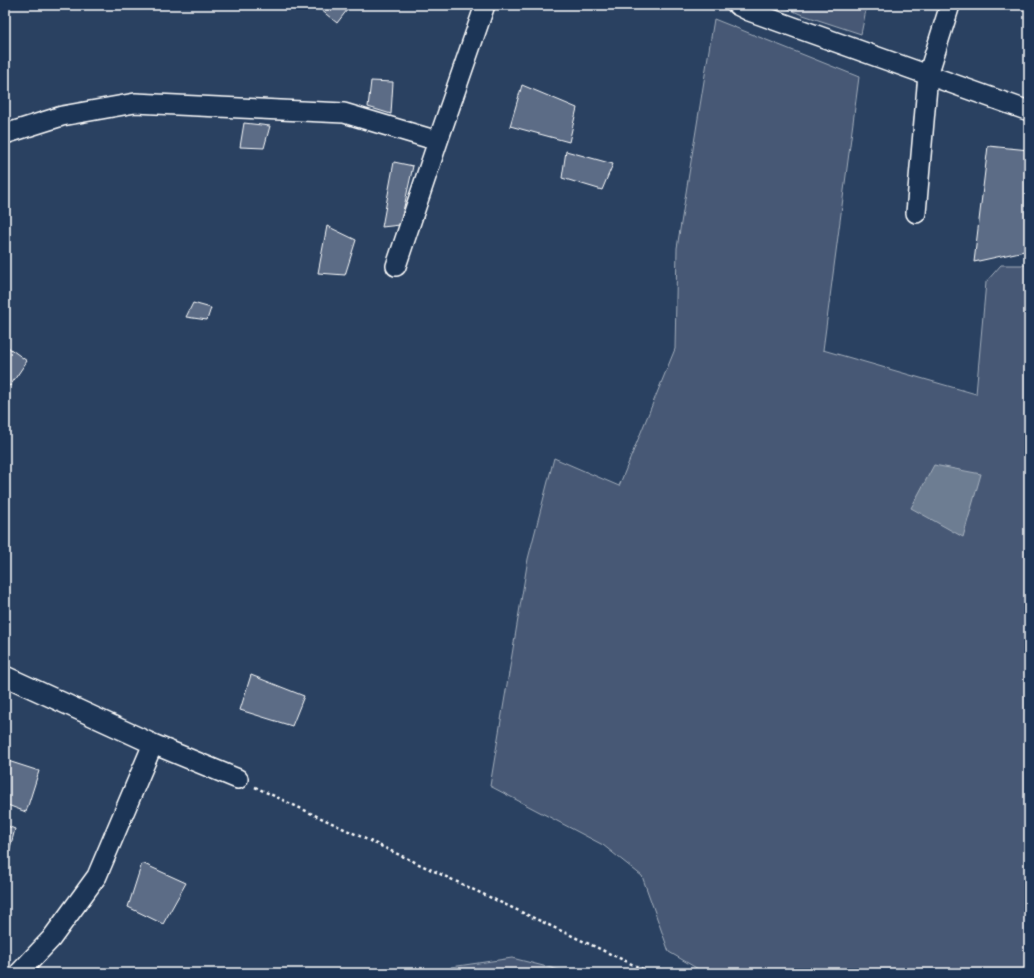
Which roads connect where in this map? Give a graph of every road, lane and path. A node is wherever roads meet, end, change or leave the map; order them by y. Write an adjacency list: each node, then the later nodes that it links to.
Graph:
1 (485, 5): 7 (street)
2 (737, 5): 4 (street)
3 (950, 5): 4 (street)
4 (928, 75): 5 (street); 8 (street)
5 (1029, 110)
6 (5, 134): 7 (street)
7 (438, 141): 9 (street)
8 (916, 213)
9 (396, 266)
10 (5, 676): 11 (street)
11 (153, 744): 12 (street); 13 (street)
12 (238, 779): 14 (path)
13 (19, 973)
14 (651, 973)

